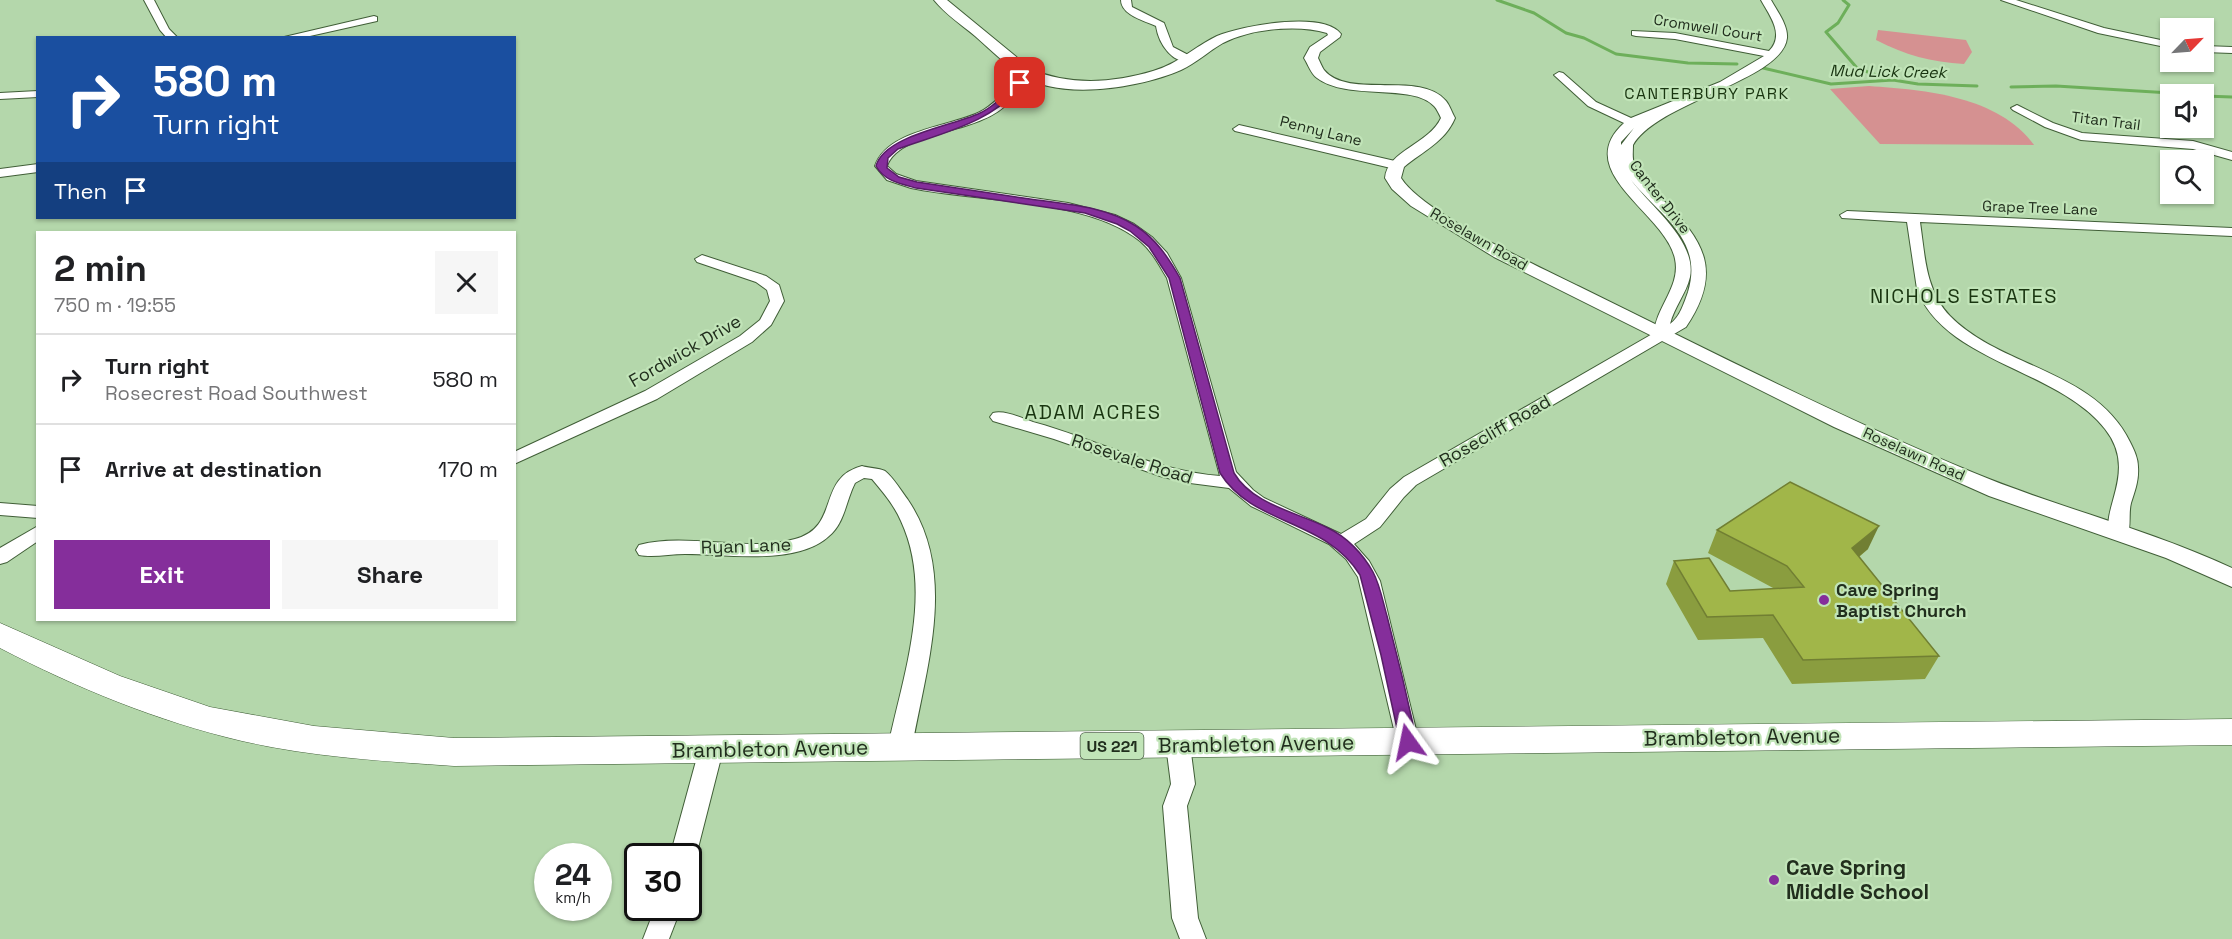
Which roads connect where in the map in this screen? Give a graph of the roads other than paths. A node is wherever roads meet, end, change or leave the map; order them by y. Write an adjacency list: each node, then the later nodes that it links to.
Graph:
1 (149, 0): 8 (street)
2 (940, 0): 16 (street)
3 (1126, 0): 14 (street)
4 (1766, 0): 13 (street)
5 (2006, 0): 10 (street)
6 (374, 19): 9 (street)
7 (1636, 33): 13 (street, Cromwell Court)
8 (172, 36)
9 (294, 36)
10 (2160, 43)
11 (2214, 49): 12 (street)
12 (2232, 50)
13 (1775, 55): 20 (street, Canter Drive)
14 (1190, 60): 16 (street); 23 (street)
15 (1559, 75): 20 (street)
16 (1034, 76): 33 (street)
17 (36, 93): 18 (street)
18 (0, 96)
19 (2017, 108): 22 (street, Titan Trail)
20 (1638, 125): 30 (street, Canter Drive); 30 (street, Canter Drive)
21 (1239, 129): 23 (street, Penny Lane)
22 (2232, 156)
23 (1395, 165): 30 (street, Roselawn Road)
24 (36, 168): 25 (street)
25 (0, 173)
26 (1847, 215): 27 (street, Grape Tree Lane)
27 (1913, 219): 28 (street, Grape Tree Lane); 37 (street)
28 (2232, 232)
29 (702, 259): 32 (street, Fordwick Drive)
30 (1662, 334): 37 (street, Roselawn Road); 38 (street, Rosecliff Road)
31 (999, 417): 33 (street, Rosevale Road)
32 (516, 458)
33 (1233, 483): 38 (street)
34 (0, 509): 35 (street)
35 (36, 512)
36 (36, 533): 40 (street)
37 (2119, 534): 41 (street, Roselawn Road)
38 (1341, 543): 44 (street)
39 (646, 550): 46 (street, Ryan Lane)
40 (0, 557)
41 (2232, 578)
42 (5, 637): 47 (main road, Brambleton Avenue / US 221)
43 (2232, 732): 44 (main road, Brambleton Avenue / US 221)
44 (1408, 742): 45 (main road, Brambleton Avenue / US 221)
45 (1178, 745): 46 (main road, Brambleton Avenue / US 221); 51 (street)
46 (900, 747): 47 (main road, Brambleton Avenue / US 221)
47 (711, 750): 48 (street)
48 (686, 843)
49 (663, 921): 50 (street)
50 (656, 939)
51 (1193, 939)

